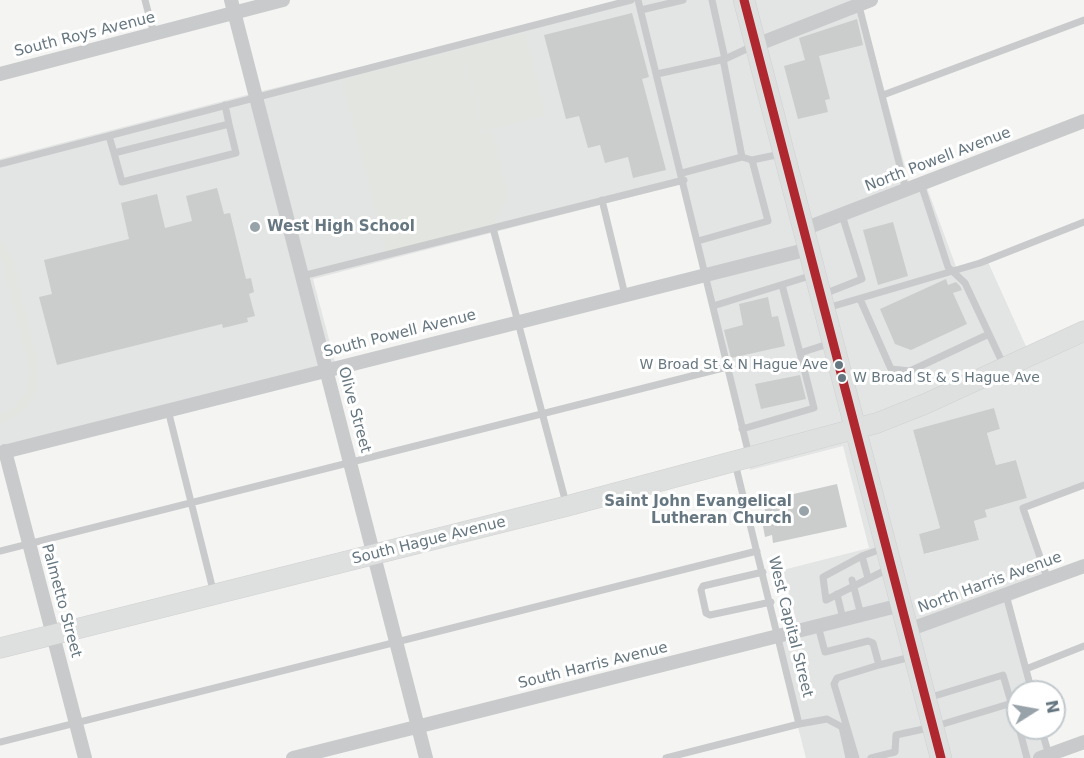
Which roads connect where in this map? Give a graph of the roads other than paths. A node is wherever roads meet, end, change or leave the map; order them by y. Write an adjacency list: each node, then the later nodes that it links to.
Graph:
1 (145, 0): 12 (lane)
2 (283, 0): 9 (street, South Roys Avenue)
3 (631, 0): 18 (lane)
4 (638, 0): 10 (lane, West Capital Street)
5 (683, 0): 10 (lane)
6 (712, 0): 14 (lane)
7 (744, 0): 13 (main road)
8 (862, 2): 13 (street); 17 (lane)
9 (233, 6): 12 (street, South Roys Avenue); 18 (street, Olive Street)
10 (640, 10): 16 (lane, West Capital Street)
11 (1084, 20): 17 (lane)
12 (154, 34): 15 (street, South Roys Avenue)
13 (756, 45): 14 (lane); 24 (main road)
14 (724, 59): 16 (lane); 25 (lane)
15 (0, 74)
16 (657, 74): 28 (lane, West Capital Street)
17 (883, 95): 30 (lane)
18 (256, 96): 19 (lane); 40 (street, Olive Street)
19 (225, 105): 21 (lane); 22 (lane)
20 (1084, 121): 29 (street, North Powell Avenue)
21 (229, 124): 23 (lane); 23 (lane)
22 (109, 136): 23 (lane); 27 (lane)
23 (114, 153)
24 (784, 154): 26 (lane); 35 (main road)
25 (742, 157): 26 (lane); 28 (lane)
26 (752, 160): 36 (lane)
27 (0, 164)
28 (683, 177): 31 (lane); 36 (lane, West Capital Street)
29 (921, 184): 30 (street, North Powell Avenue); 37 (lane)
30 (906, 190): 32 (street, North Powell Avenue)
31 (602, 201): 34 (lane); 42 (lane)
32 (842, 215): 35 (street, North Powell Avenue); 44 (lane)
33 (1084, 222): 37 (lane)
34 (493, 228): 40 (lane); 46 (lane)
35 (806, 239): 38 (street, South Powell Avenue); 39 (main road)
36 (698, 241): 38 (lane, West Capital Street)
37 (953, 271): 43 (lane); 48 (lane)
38 (706, 275): 42 (street, South Powell Avenue); 45 (lane, West Capital Street)
39 (816, 275): 41 (lane); 44 (main road)
40 (301, 276): 53 (street, Olive Street)
41 (782, 285): 45 (lane); 50 (lane)
42 (625, 295): 46 (street, South Powell Avenue)
43 (860, 299): 44 (lane); 48 (lane)
44 (823, 302): 49 (main road)
45 (713, 306): 51 (lane, West Capital Street)
46 (519, 321): 53 (street, South Powell Avenue); 55 (lane)
47 (1084, 331): 52 (main road, South Hague Avenue)
48 (989, 334): 52 (lane)
49 (833, 342): 50 (lane); 57 (main road)
50 (800, 353): 56 (lane)
51 (727, 367): 55 (lane); 56 (lane, West Capital Street)
52 (1004, 367): 57 (main road, South Hague Avenue)
53 (326, 370): 54 (street, South Powell Avenue); 60 (street, Olive Street)
54 (168, 410): 58 (street, South Powell Avenue); 62 (lane)
55 (543, 414): 60 (lane); 63 (lane)
56 (742, 429): 59 (lane, West Capital Street)
57 (856, 429): 59 (main road, South Hague Avenue); 69 (main road)
58 (3, 452): 64 (street, Palmetto Street)
59 (742, 460): 63 (main road, South Hague Avenue); 66 (lane, West Capital Street)
60 (351, 462): 62 (lane); 67 (street, Olive Street)
61 (1084, 485): 73 (lane)
62 (191, 503): 64 (lane); 76 (lane)
63 (567, 506): 67 (main road, South Hague Avenue)
64 (29, 544): 65 (lane); 84 (street, Palmetto Street)
65 (0, 551)
66 (757, 551): 71 (lane, West Capital Street); 86 (lane)
67 (375, 554): 76 (main road, South Hague Avenue); 86 (street, Olive Street)
68 (862, 556): 69 (lane); 72 (lane); 75 (lane)
69 (889, 557): 72 (lane); 79 (main road)
70 (1084, 566): 73 (street, North Harris Avenue)
71 (763, 572): 78 (lane, West Capital Street); 78 (lane)
72 (868, 578): 74 (lane)
73 (1048, 580): 77 (street, North Harris Avenue)
74 (853, 583): 75 (lane); 80 (lane)
75 (839, 591): 81 (lane)
76 (214, 595): 84 (main road, South Hague Avenue)
77 (1006, 595): 83 (street, North Harris Avenue); 91 (lane)
78 (771, 602): 85 (lane, West Capital Street)
79 (901, 605): 80 (street, South Harris Avenue); 83 (main road)
80 (861, 615): 81 (street, South Harris Avenue)
81 (843, 620): 82 (street, South Harris Avenue)
82 (818, 626): 85 (street, South Harris Avenue); 90 (lane)
83 (908, 630): 89 (main road)
84 (53, 635): 88 (main road, South Hague Avenue); 96 (street, Palmetto Street)
85 (780, 635): 97 (lane, West Capital Street); 98 (street, South Harris Avenue)
86 (397, 641): 96 (lane); 98 (street, Olive Street)
87 (1084, 646): 91 (lane)
88 (0, 648)
89 (915, 656): 90 (lane); 94 (main road)
90 (879, 665): 110 (lane)
91 (1026, 669): 92 (lane)
92 (1029, 680)
93 (1006, 682): 94 (lane)
94 (926, 699): 99 (main road)
95 (1006, 705): 99 (lane)
96 (75, 723): 102 (lane); 105 (street, Palmetto Street)
97 (799, 724): 108 (lane); 109 (lane)
98 (418, 727): 106 (street, South Harris Avenue); 107 (street, Olive Street)
99 (933, 727): 111 (lane); 112 (main road)
100 (1022, 740): 113 (lane)
101 (1042, 740): 104 (lane)
102 (0, 742)
103 (1084, 742): 104 (street)
104 (1043, 757)
105 (84, 758)
106 (293, 758)
107 (426, 758)
108 (666, 758)
109 (849, 758)
110 (856, 758)
111 (872, 758)
112 (941, 758)
113 (1027, 758)

